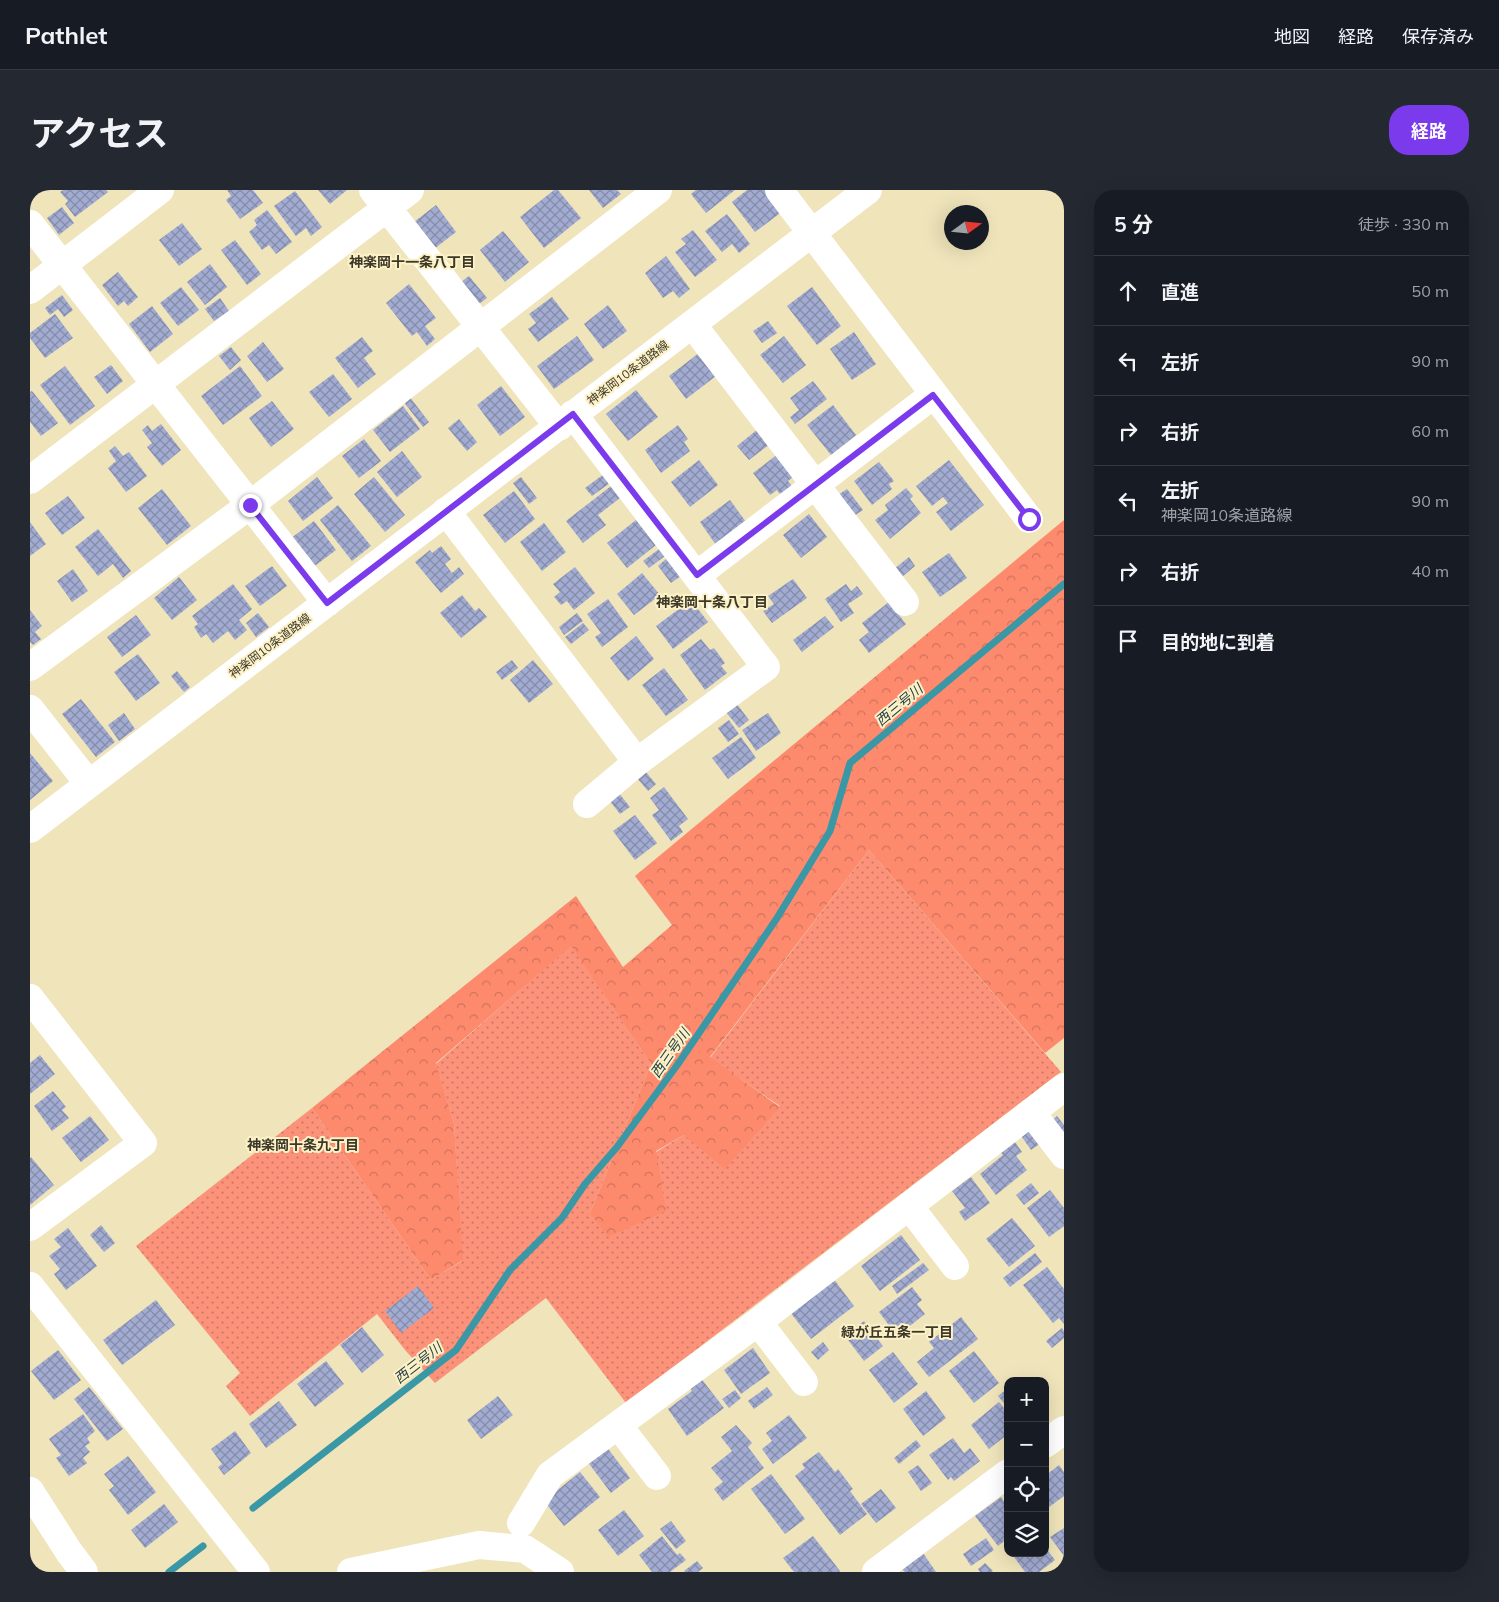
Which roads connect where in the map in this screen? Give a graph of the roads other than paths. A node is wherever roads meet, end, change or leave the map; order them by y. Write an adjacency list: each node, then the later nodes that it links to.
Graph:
1 (160, 190): 9 (street)
2 (410, 190): 6 (street)
3 (658, 190): 12 (street)
4 (779, 190): 8 (street)
5 (868, 190): 8 (street, 神楽岡10条道路線)
6 (380, 199): 12 (street); 13 (street)
7 (30, 224): 9 (street)
8 (811, 234): 11 (street, 神楽岡10条道路線); 14 (street)
9 (63, 265): 10 (street); 13 (street)
10 (30, 290)
11 (692, 324): 15 (street, 神楽岡10条道路線); 17 (street)
12 (481, 327): 15 (street); 18 (street)
13 (157, 385): 16 (street); 18 (street)
14 (933, 395): 17 (street); 20 (street)
15 (566, 420): 19 (street, 神楽岡10条道路線); 21 (street)
16 (30, 480)
17 (815, 485): 21 (street); 22 (street)
18 (250, 505): 23 (street); 24 (street)
19 (446, 511): 23 (street, 神楽岡10条道路線); 26 (street)
20 (1029, 519)
21 (697, 575): 26 (street)
22 (904, 602)
23 (327, 603): 27 (street, 神楽岡10条道路線)
24 (30, 666)
25 (30, 709): 27 (street)
26 (638, 762): 28 (street)
27 (90, 784): 29 (street, 神楽岡10条道路線)
28 (587, 804)
29 (30, 829)
30 (30, 998): 35 (street)
31 (1064, 1086): 32 (street)
32 (1031, 1112): 33 (street); 34 (street)
33 (1064, 1155)
34 (909, 1206): 36 (street); 38 (street)
35 (30, 1227)
36 (955, 1266)
37 (30, 1286): 48 (street)
38 (758, 1322): 39 (street); 40 (street)
39 (804, 1382)
40 (618, 1425): 43 (street); 46 (street)
41 (1064, 1430): 42 (street)
42 (1049, 1441)
43 (657, 1476)
44 (1004, 1476): 51 (street)
45 (30, 1491): 47 (street)
46 (521, 1523)
47 (84, 1572)
48 (256, 1572)
49 (350, 1572): 50 (street)
50 (560, 1572)
51 (876, 1572)

